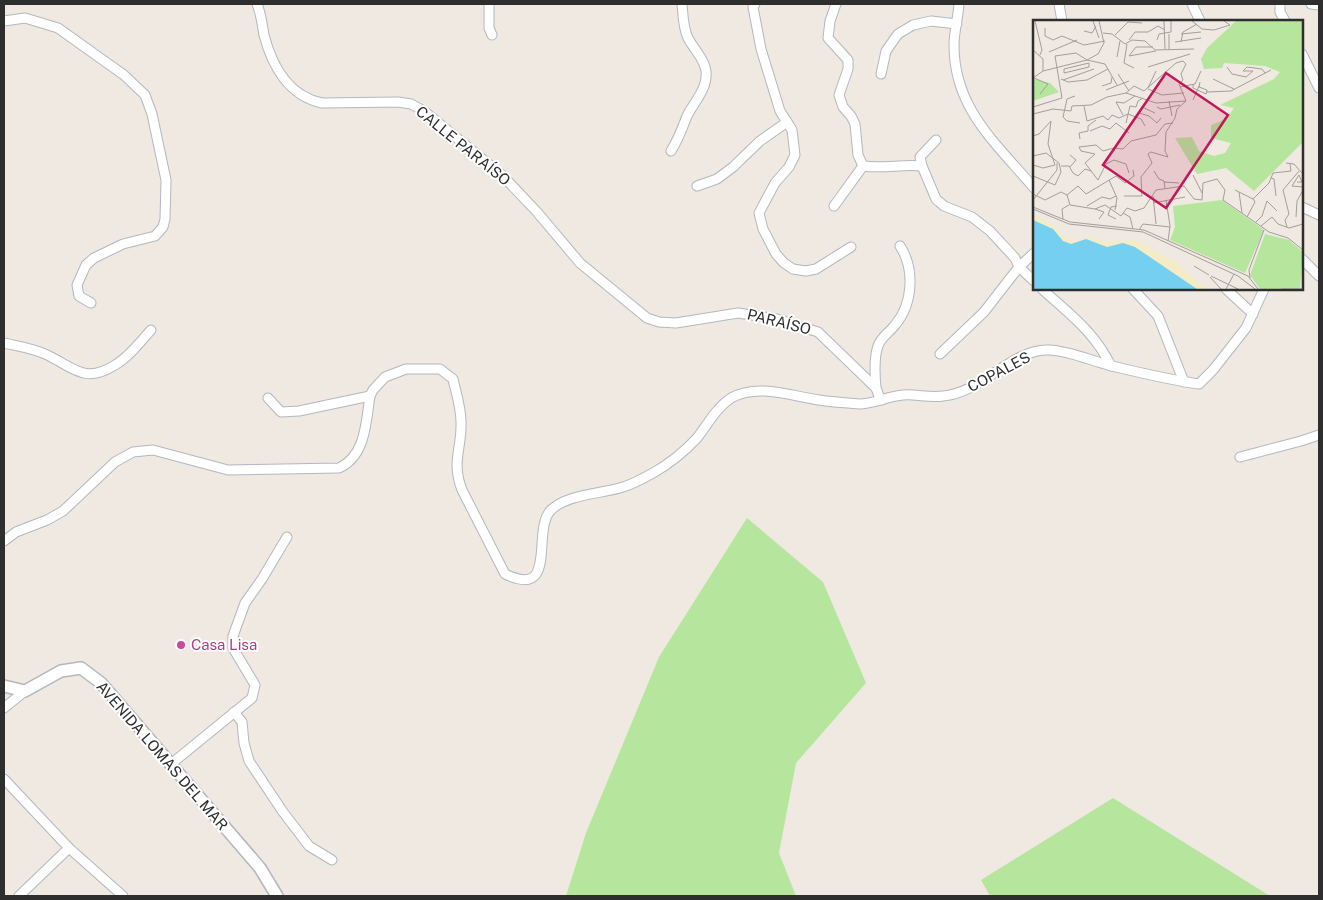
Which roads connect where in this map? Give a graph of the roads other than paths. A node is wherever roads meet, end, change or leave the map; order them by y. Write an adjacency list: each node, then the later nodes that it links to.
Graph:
1 (257, 4): 44 (street, CALLE PARAÍSO)
2 (489, 4): 17 (street)
3 (682, 4): 23 (street)
4 (754, 4): 21 (street)
5 (836, 4): 25 (street)
6 (959, 4): 16 (street)
7 (1059, 4): 12 (street)
8 (1192, 4): 13 (street)
9 (1280, 4): 14 (street)
10 (1311, 4): 11 (street)
11 (1319, 5)
12 (1062, 20)
13 (1200, 20)
14 (1284, 20)
15 (4, 21): 42 (street)
16 (957, 24): 19 (street); 27 (street)
17 (492, 35)
18 (1303, 56): 20 (street)
19 (881, 74)
20 (1319, 88)
21 (787, 122): 26 (street); 32 (street)
22 (936, 140): 24 (street)
23 (671, 152)
24 (921, 163): 25 (street); 35 (street)
25 (863, 166): 28 (street)
26 (698, 186)
27 (1033, 187)
28 (834, 206)
29 (1303, 207): 30 (street)
30 (1319, 215)
31 (900, 246): 50 (street)
32 (851, 247)
33 (1033, 254): 35 (street)
34 (1303, 260): 36 (street)
35 (1019, 267): 37 (street); 47 (street)
36 (1319, 276)
37 (1033, 280)
38 (1043, 290): 48 (street)
39 (1134, 290): 49 (street)
40 (1227, 290): 43 (street)
41 (1264, 290): 43 (street)
42 (91, 303)
43 (1253, 314): 49 (street)
44 (676, 323): 50 (street, PARAÍSO)
45 (151, 330): 46 (street)
46 (4, 343)
47 (940, 354)
48 (1111, 366): 49 (street, COPALES); 53 (street, COPALES)
49 (1184, 382)
50 (876, 388): 53 (street, PARAÍSO)
51 (370, 396): 52 (street); 53 (street, COPALES); 57 (street)
52 (268, 398)
53 (882, 400)
54 (1319, 435): 55 (street)
55 (1240, 457)
56 (287, 537): 61 (street)
57 (4, 541)
58 (4, 686): 59 (main road)
59 (25, 691): 60 (street); 62 (main road, AVENIDA LOMAS DEL MAR)
60 (4, 708)
61 (234, 712): 62 (street); 65 (street)
62 (171, 764): 68 (main road, AVENIDA LOMAS DEL MAR)
63 (4, 779): 64 (street)
64 (68, 848): 66 (street); 67 (street)
65 (332, 860)
66 (19, 896)
67 (123, 896)
68 (277, 896)

